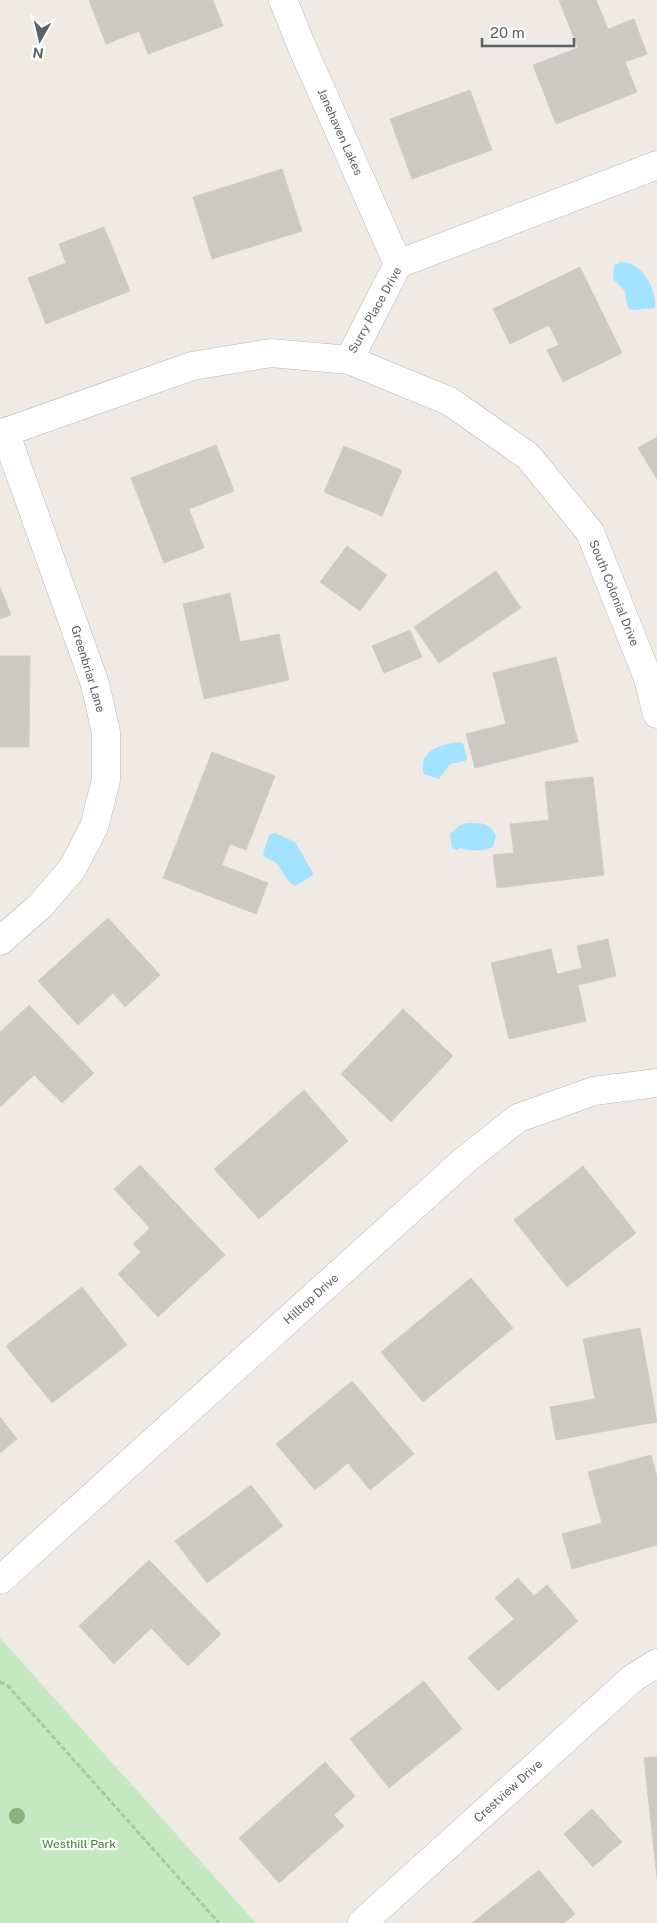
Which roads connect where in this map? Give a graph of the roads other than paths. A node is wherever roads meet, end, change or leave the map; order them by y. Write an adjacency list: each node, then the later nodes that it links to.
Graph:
1 (283, 0): 3 (street, Janehaven Lakes)
2 (657, 166): 3 (street, Surry Place Drive)
3 (398, 264): 4 (street, Surry Place Drive)
4 (348, 360): 5 (street, Surry Place Drive); 6 (street, South Colonial Drive)
5 (2, 433): 7 (street, Greenbriar Lane)
6 (657, 714)
7 (0, 940)
8 (657, 1083): 9 (street, Hilltop Drive)
9 (0, 1580)
10 (657, 1664): 11 (street, Crestview Drive)
11 (362, 1923)

